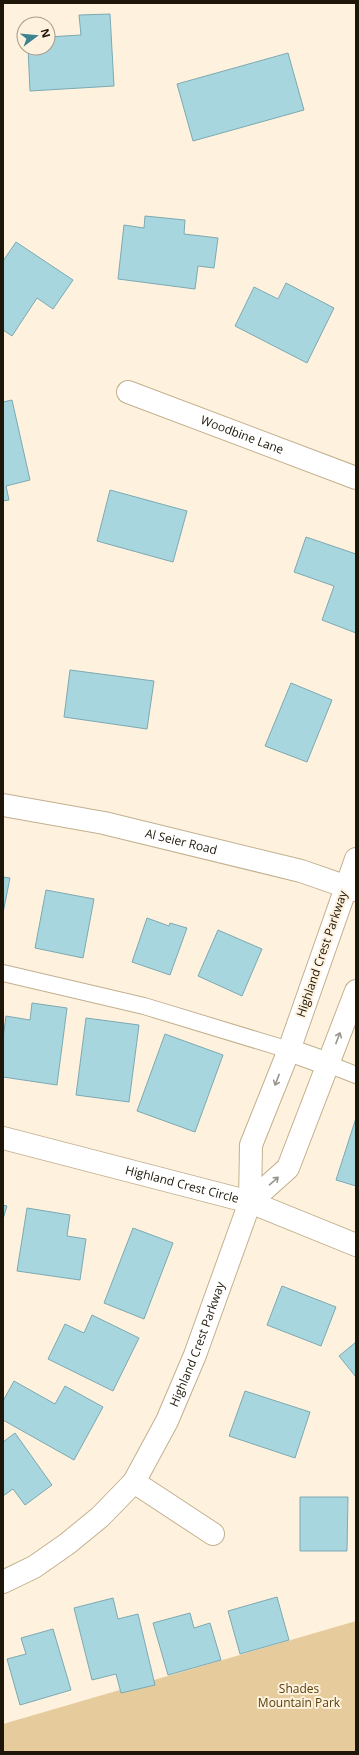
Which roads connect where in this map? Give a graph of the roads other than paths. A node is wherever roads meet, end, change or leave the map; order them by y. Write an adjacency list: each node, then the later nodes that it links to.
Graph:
1 (128, 392): 2 (street, Woodbine Lane)
2 (356, 478)
3 (3, 806): 5 (street, Al Seier Road)
4 (356, 859): 5 (street, Highland Crest Parkway)
5 (351, 888): 8 (street, Highland Crest Parkway)
6 (3, 973): 8 (lane)
7 (356, 991): 9 (street, Highland Crest Parkway, one-way to 7)
8 (289, 1050): 9 (street); 12 (street, Highland Crest Parkway, one-way to 12)
9 (328, 1064): 10 (lane); 12 (street, Highland Crest Parkway, one-way to 9)
10 (356, 1075)
11 (3, 1138): 12 (street, Highland Crest Circle)
12 (250, 1202): 13 (street, Highland Crest Circle); 14 (street, Highland Crest Parkway)
13 (356, 1244)
14 (134, 1482): 15 (street); 16 (street, Highland Crest Parkway)
15 (213, 1534)
16 (3, 1582)

